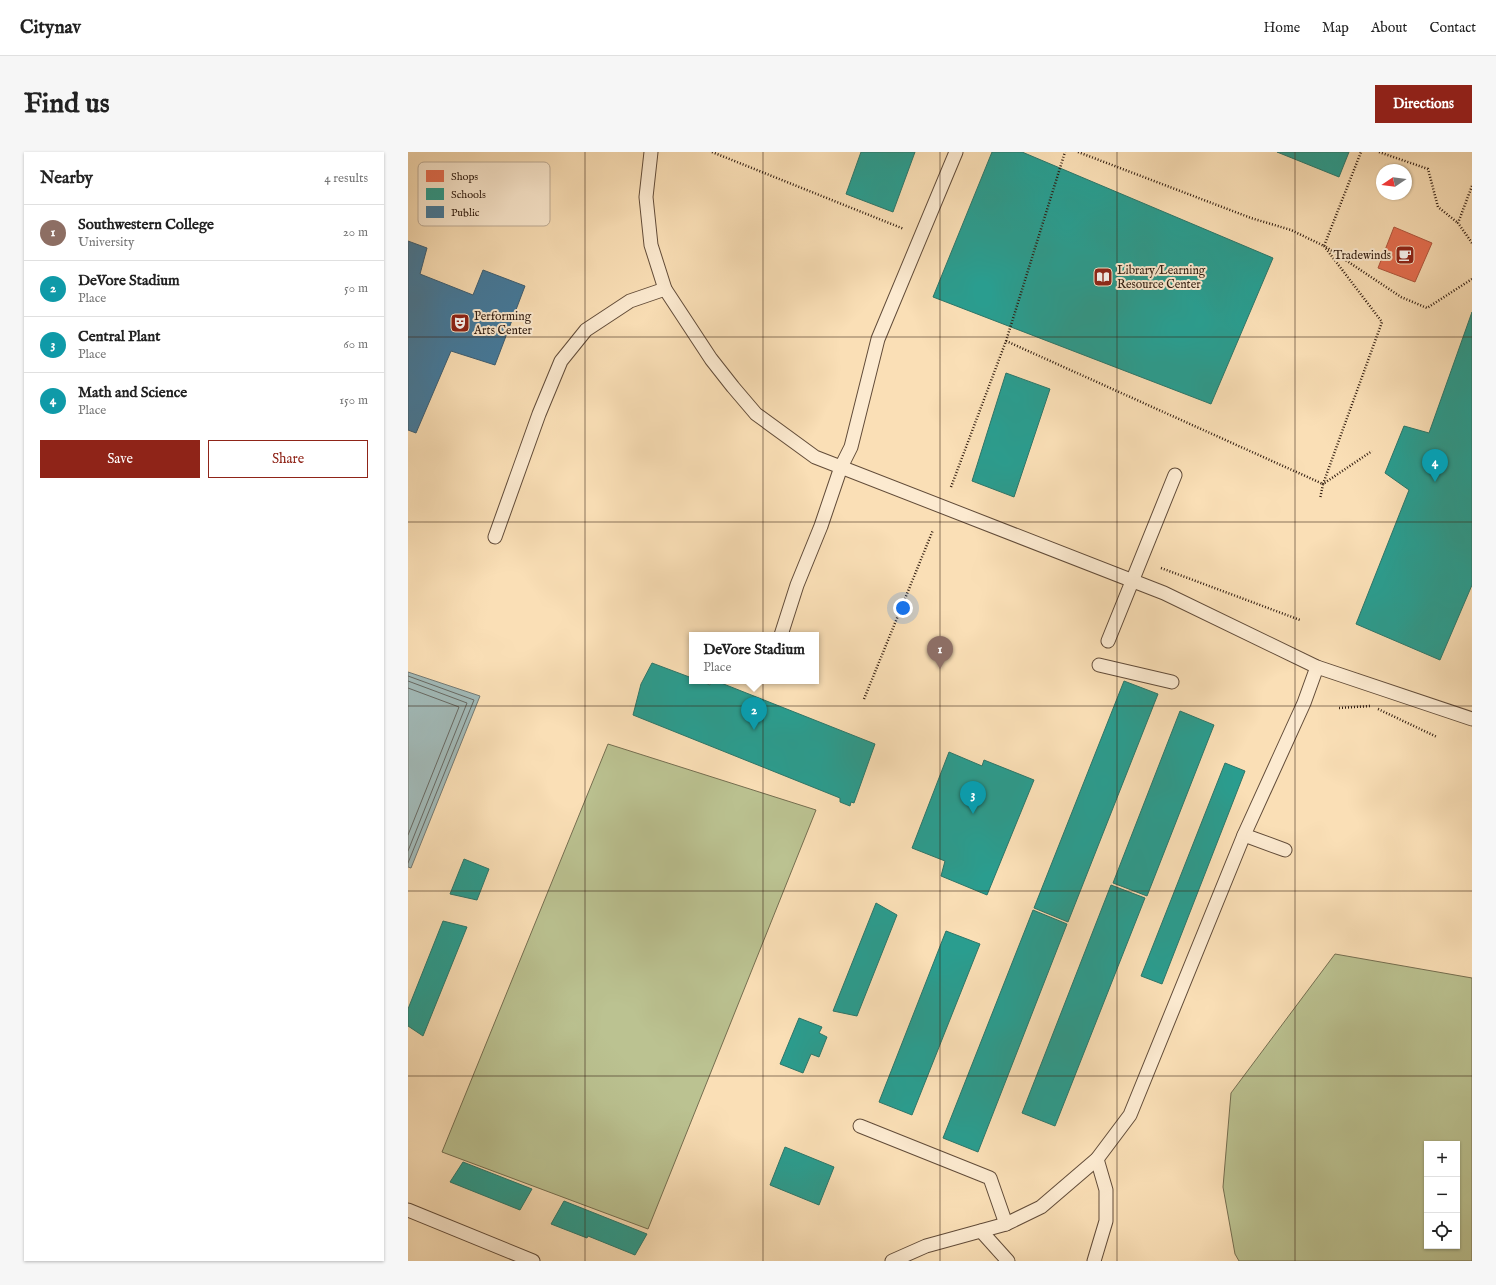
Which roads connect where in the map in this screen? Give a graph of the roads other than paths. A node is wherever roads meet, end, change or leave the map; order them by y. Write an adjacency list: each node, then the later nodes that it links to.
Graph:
1 (651, 152): 3 (lane)
2 (956, 152): 4 (lane)
3 (665, 289): 4 (lane); 6 (lane)
4 (841, 468): 7 (lane); 8 (lane)
5 (1176, 475): 7 (lane)
6 (495, 537)
7 (1132, 581): 9 (lane); 11 (lane)
8 (782, 632)
9 (1108, 641)
10 (1099, 665): 12 (lane)
11 (1317, 667): 13 (lane); 14 (lane)
12 (1172, 682)
13 (1472, 719)
14 (1244, 835): 15 (lane); 17 (lane)
15 (1284, 850)
16 (860, 1126): 19 (lane)
17 (1097, 1159): 19 (lane); 24 (lane)
18 (408, 1210): 21 (lane)
19 (1006, 1224): 20 (lane)
20 (981, 1231): 22 (lane); 23 (lane)
21 (531, 1261)
22 (892, 1261)
23 (1008, 1261)
24 (1094, 1261)

